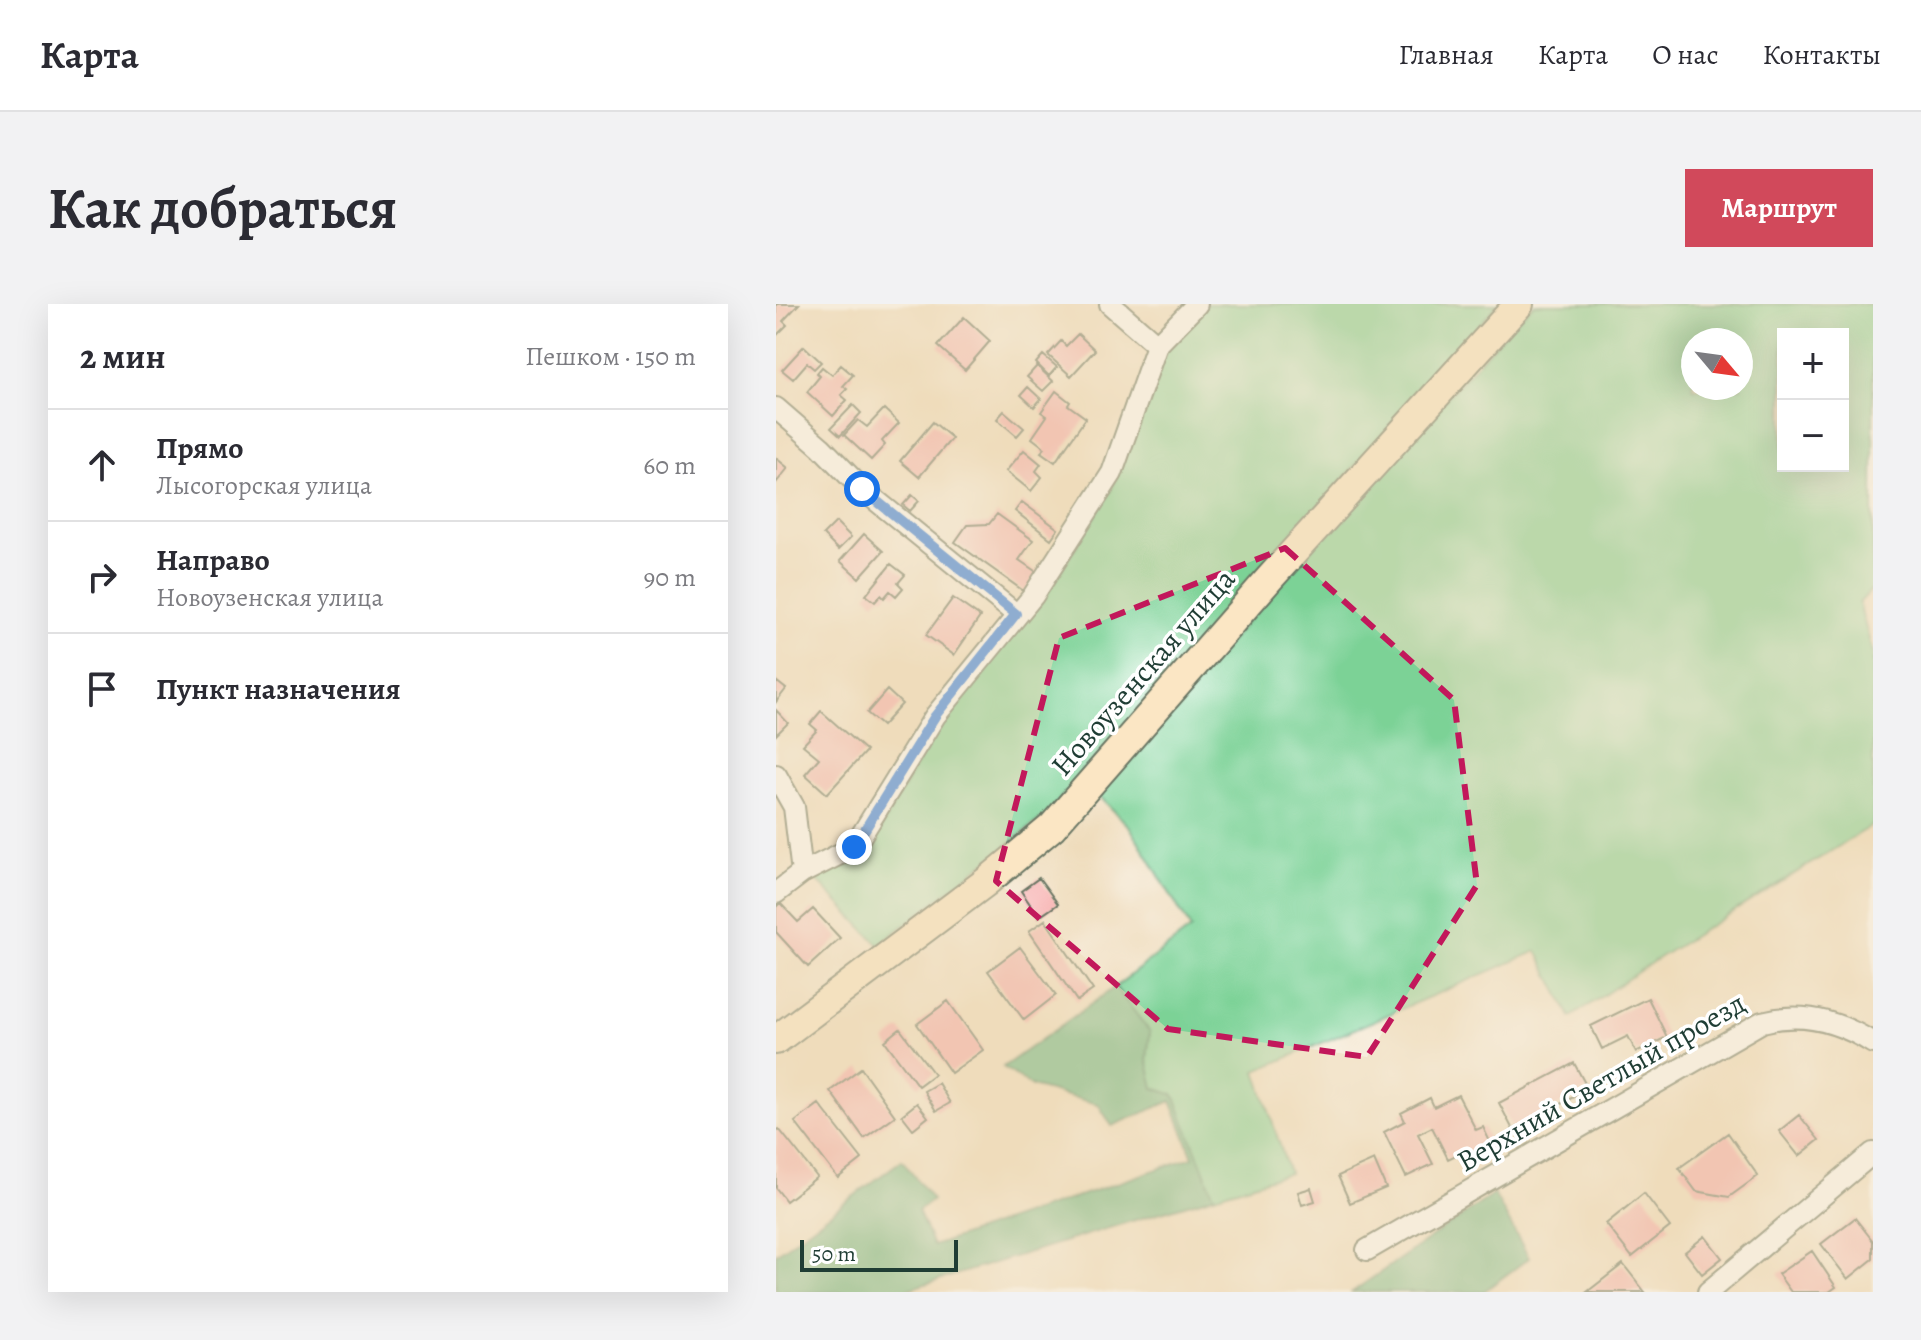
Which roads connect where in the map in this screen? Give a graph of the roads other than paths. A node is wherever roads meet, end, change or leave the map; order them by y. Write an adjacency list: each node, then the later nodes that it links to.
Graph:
1 (1110, 304): 4 (street)
2 (1197, 304): 4 (street)
3 (1519, 304): 10 (main road, Новоузенская улица)
4 (1157, 345): 6 (street)
5 (776, 408): 6 (street)
6 (1016, 614): 8 (street)
7 (776, 775): 8 (street)
8 (802, 873): 9 (street)
9 (776, 893)
10 (776, 1040)
11 (1873, 1043): 13 (street, Верхний Светлый проезд)
12 (1873, 1153): 14 (street)
13 (1367, 1250)
14 (1708, 1292)

